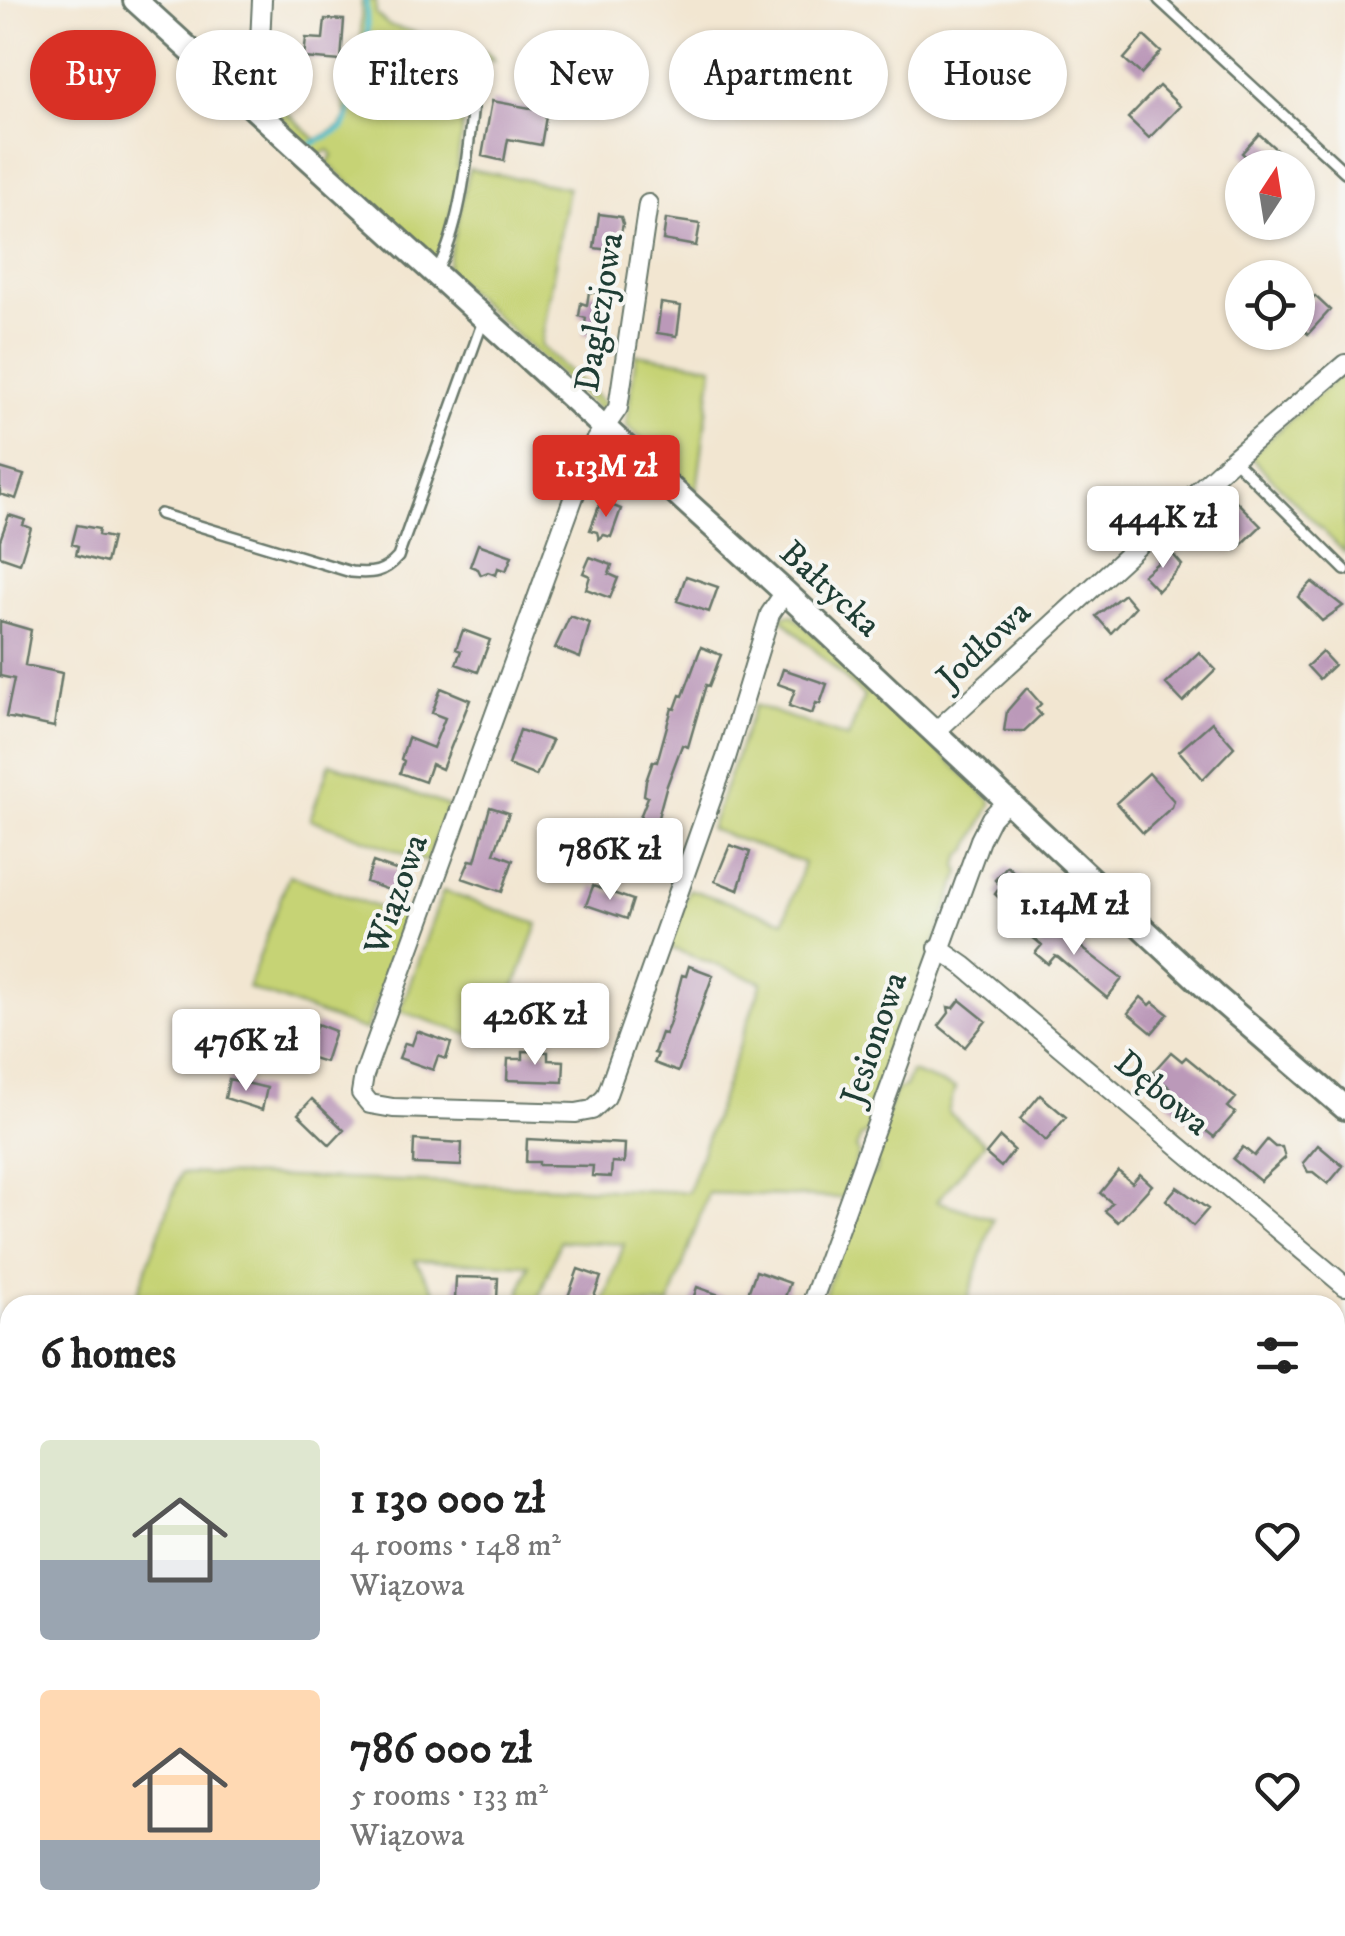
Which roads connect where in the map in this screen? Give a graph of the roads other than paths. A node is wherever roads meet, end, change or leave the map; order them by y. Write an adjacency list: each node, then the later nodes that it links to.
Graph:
1 (135, 0): 5 (street, Bałtycka)
2 (262, 0): 4 (street)
3 (1158, 0): 8 (lane)
4 (261, 30)
5 (176, 37)
6 (267, 120): 10 (street, Bałtycka)
7 (471, 120): 10 (lane)
8 (1345, 172)
9 (648, 204): 13 (street, Daglezjowa)
10 (434, 273): 11 (street, Bałtycka)
11 (484, 318): 13 (street, Bałtycka); 15 (lane)
12 (1345, 364): 14 (street, Jodłowa)
13 (605, 427): 17 (street, Bałtycka); 17 (street, Wiązowa)
14 (1233, 460): 16 (lane); 18 (street, Jodłowa)
15 (160, 514)
16 (1345, 570)
17 (784, 592): 18 (street, Bałtycka)
18 (934, 732): 19 (street, Bałtycka)
19 (1008, 800): 20 (street, Jesionowa); 21 (street, Bałtycka)
20 (938, 948): 22 (street, Dębowa); 23 (street, Jesionowa)
21 (1345, 1108)
22 (1345, 1286)
23 (815, 1295)

